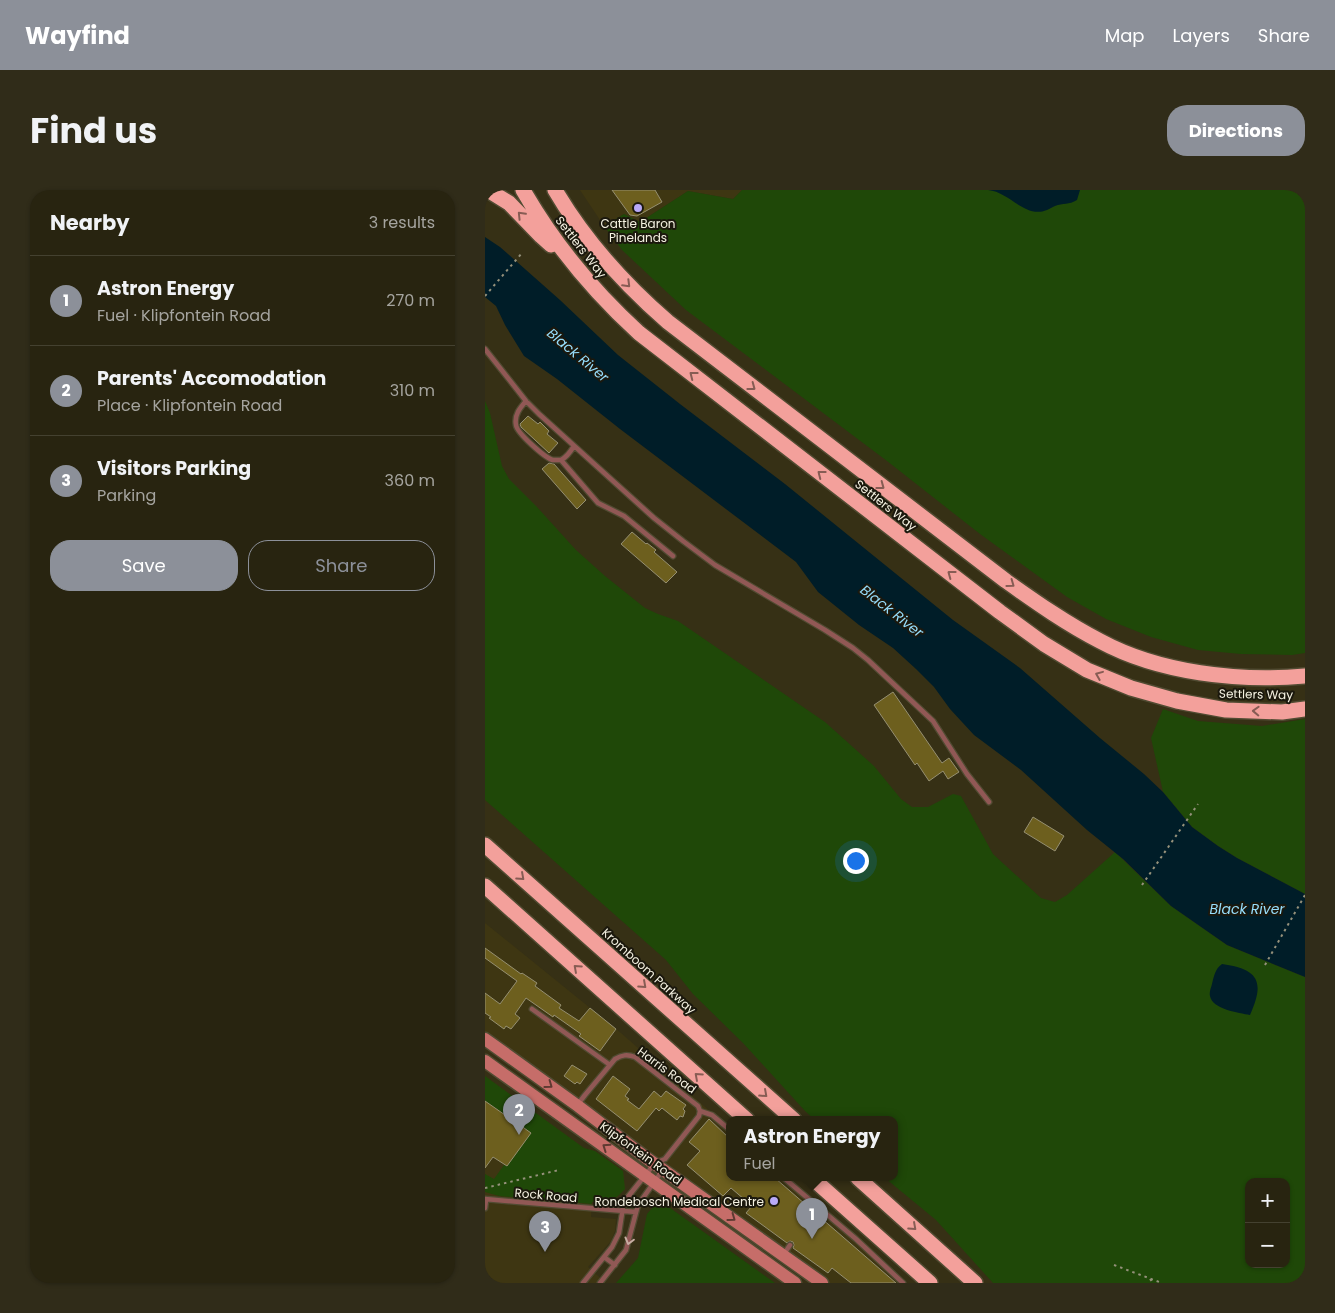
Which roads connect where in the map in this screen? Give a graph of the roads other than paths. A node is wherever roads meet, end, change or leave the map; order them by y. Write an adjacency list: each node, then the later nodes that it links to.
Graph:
1 (488, 190): 4 (highway, one-way to 1)
2 (523, 190): 4 (highway, Settlers Way)
3 (555, 190): 10 (highway, Settlers Way, one-way to 10)
4 (570, 260): 11 (highway, Settlers Way, one-way to 4)
5 (485, 349): 6 (lane)
6 (526, 401): 7 (lane); 8 (lane)
7 (575, 446): 8 (lane); 12 (lane)
8 (561, 460): 9 (lane)
9 (673, 556)
10 (1305, 676)
11 (1305, 709)
12 (989, 802)
13 (485, 845): 22 (highway, Kromboom Parkway, one-way to 22)
14 (485, 886): 21 (highway, one-way to 14)
15 (531, 1009): 18 (lane)
16 (485, 1039): 19 (main road, Klipfontein Road, one-way to 19)
17 (485, 1061): 25 (main road, Klipfontein Road, one-way to 17)
18 (609, 1064): 19 (lane); 20 (lane, Harris Road)
19 (578, 1106): 24 (main road, Klipfontein Road)
20 (700, 1111): 23 (lane); 24 (lane, Harris Road)
21 (743, 1116)
22 (790, 1116)
23 (726, 1127)
24 (661, 1165): 25 (lane, Harris Road); 25 (lane, Harris Road); 40 (main road, Klipfontein Road, one-way to 40)
25 (650, 1179): 32 (lane, Harris Road); 33 (lane, Harris Road); 39 (main road, Klipfontein Road)
26 (787, 1181): 31 (lane)
27 (815, 1181): 42 (highway)
28 (862, 1181): 43 (highway, one-way to 43)
29 (485, 1199): 30 (lane); 32 (lane, Rock Road)
30 (485, 1208)
31 (820, 1209): 34 (lane); 41 (lane)
32 (622, 1211): 33 (lane, Rock Road); 35 (lane, Harris Road)
33 (635, 1212): 36 (lane, Harris Road, one-way to 36)
34 (817, 1214)
35 (604, 1257): 36 (lane); 37 (lane, Harris Road)
36 (615, 1265): 38 (lane, Harris Road)
37 (583, 1283)
38 (600, 1283)
39 (795, 1283)
40 (822, 1283)
41 (903, 1283)
42 (930, 1283)
43 (975, 1283)

